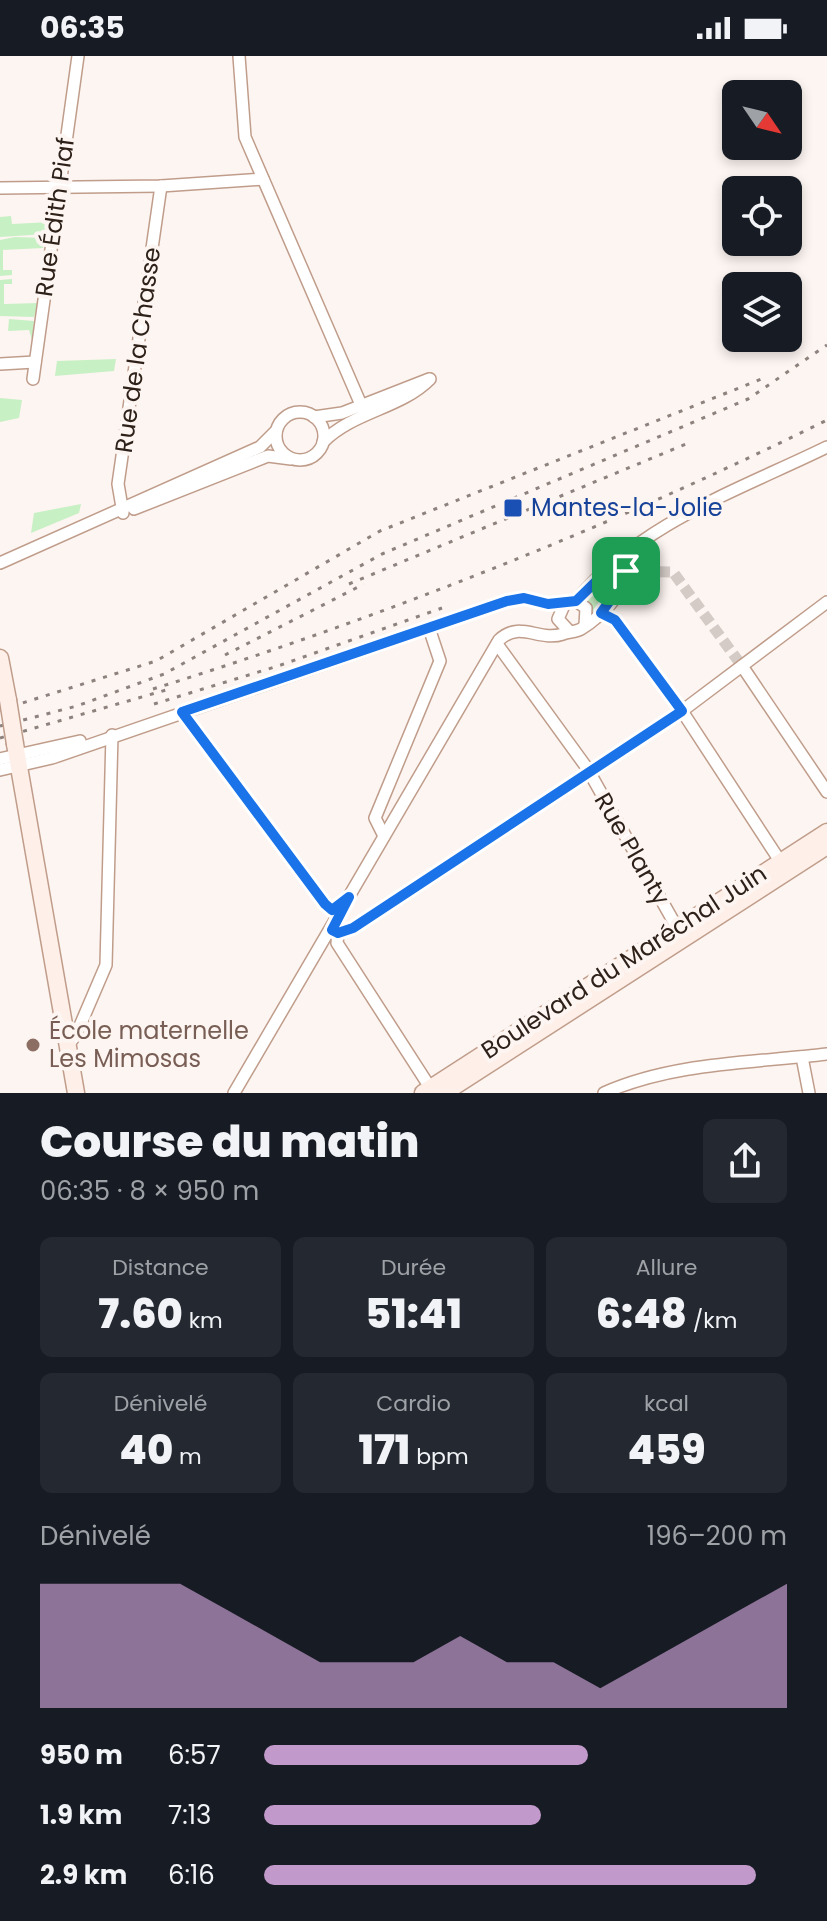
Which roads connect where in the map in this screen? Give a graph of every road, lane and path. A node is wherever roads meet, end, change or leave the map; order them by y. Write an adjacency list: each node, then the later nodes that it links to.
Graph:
1 (78, 56): 4 (street, Rue Édith Piaf)
2 (239, 56): 3 (street)
3 (263, 179): 5 (street); 10 (street)
4 (59, 186): 5 (street); 6 (street); 7 (street, Rue Édith Piaf)
5 (161, 186): 16 (street, Rue de la Chasse)
6 (0, 188)
7 (35, 362): 8 (street); 9 (street, Rue Édith Piaf)
8 (0, 364)
9 (33, 379)
10 (363, 410): 10 (street); 11 (street); 13 (street)
11 (314, 417): 12 (street); 13 (street)
12 (276, 431): 15 (street); 16 (street)
13 (323, 442): 15 (street)
14 (827, 447): 17 (street)
15 (291, 459): 16 (street)
16 (122, 511): 18 (street)
17 (623, 555): 19 (street); 21 (street)
18 (0, 563)
19 (571, 602): 22 (street); 23 (street); 24 (street)
20 (827, 602): 27 (street)
21 (601, 613): 22 (street); 29 (street)
22 (585, 625): 24 (street)
23 (429, 628): 30 (street); 38 (street)
24 (569, 631): 25 (street)
25 (497, 644): 35 (street, Rue Planty); 38 (street)
26 (0, 658): 28 (main road)
27 (742, 666): 29 (street); 36 (street)
28 (4, 689): 32 (main road, bridge)
29 (682, 711): 35 (street); 40 (street)
30 (182, 712): 31 (street); 41 (street)
31 (112, 735): 32 (street); 44 (street)
32 (17, 755): 33 (street); 34 (street); 44 (main road)
33 (0, 759)
34 (0, 770)
35 (588, 772): 42 (street); 43 (street, Rue Planty)
36 (827, 792)
37 (827, 832): 40 (main road, Boulevard du Maréchal Juin)
38 (384, 836): 41 (street)
39 (827, 846): 43 (main road, Boulevard du Maréchal Juin)
40 (780, 861): 43 (main road, Boulevard du Maréchal Juin)
41 (349, 897): 42 (street)
42 (335, 931): 47 (street); 49 (street)
43 (680, 933): 47 (main road, Boulevard du Maréchal Juin)
44 (68, 1045): 48 (main road)
45 (827, 1054): 46 (street)
46 (802, 1057): 50 (street); 51 (street)
47 (438, 1090)
48 (76, 1093)
49 (234, 1093)
50 (604, 1093)
51 (809, 1093)

